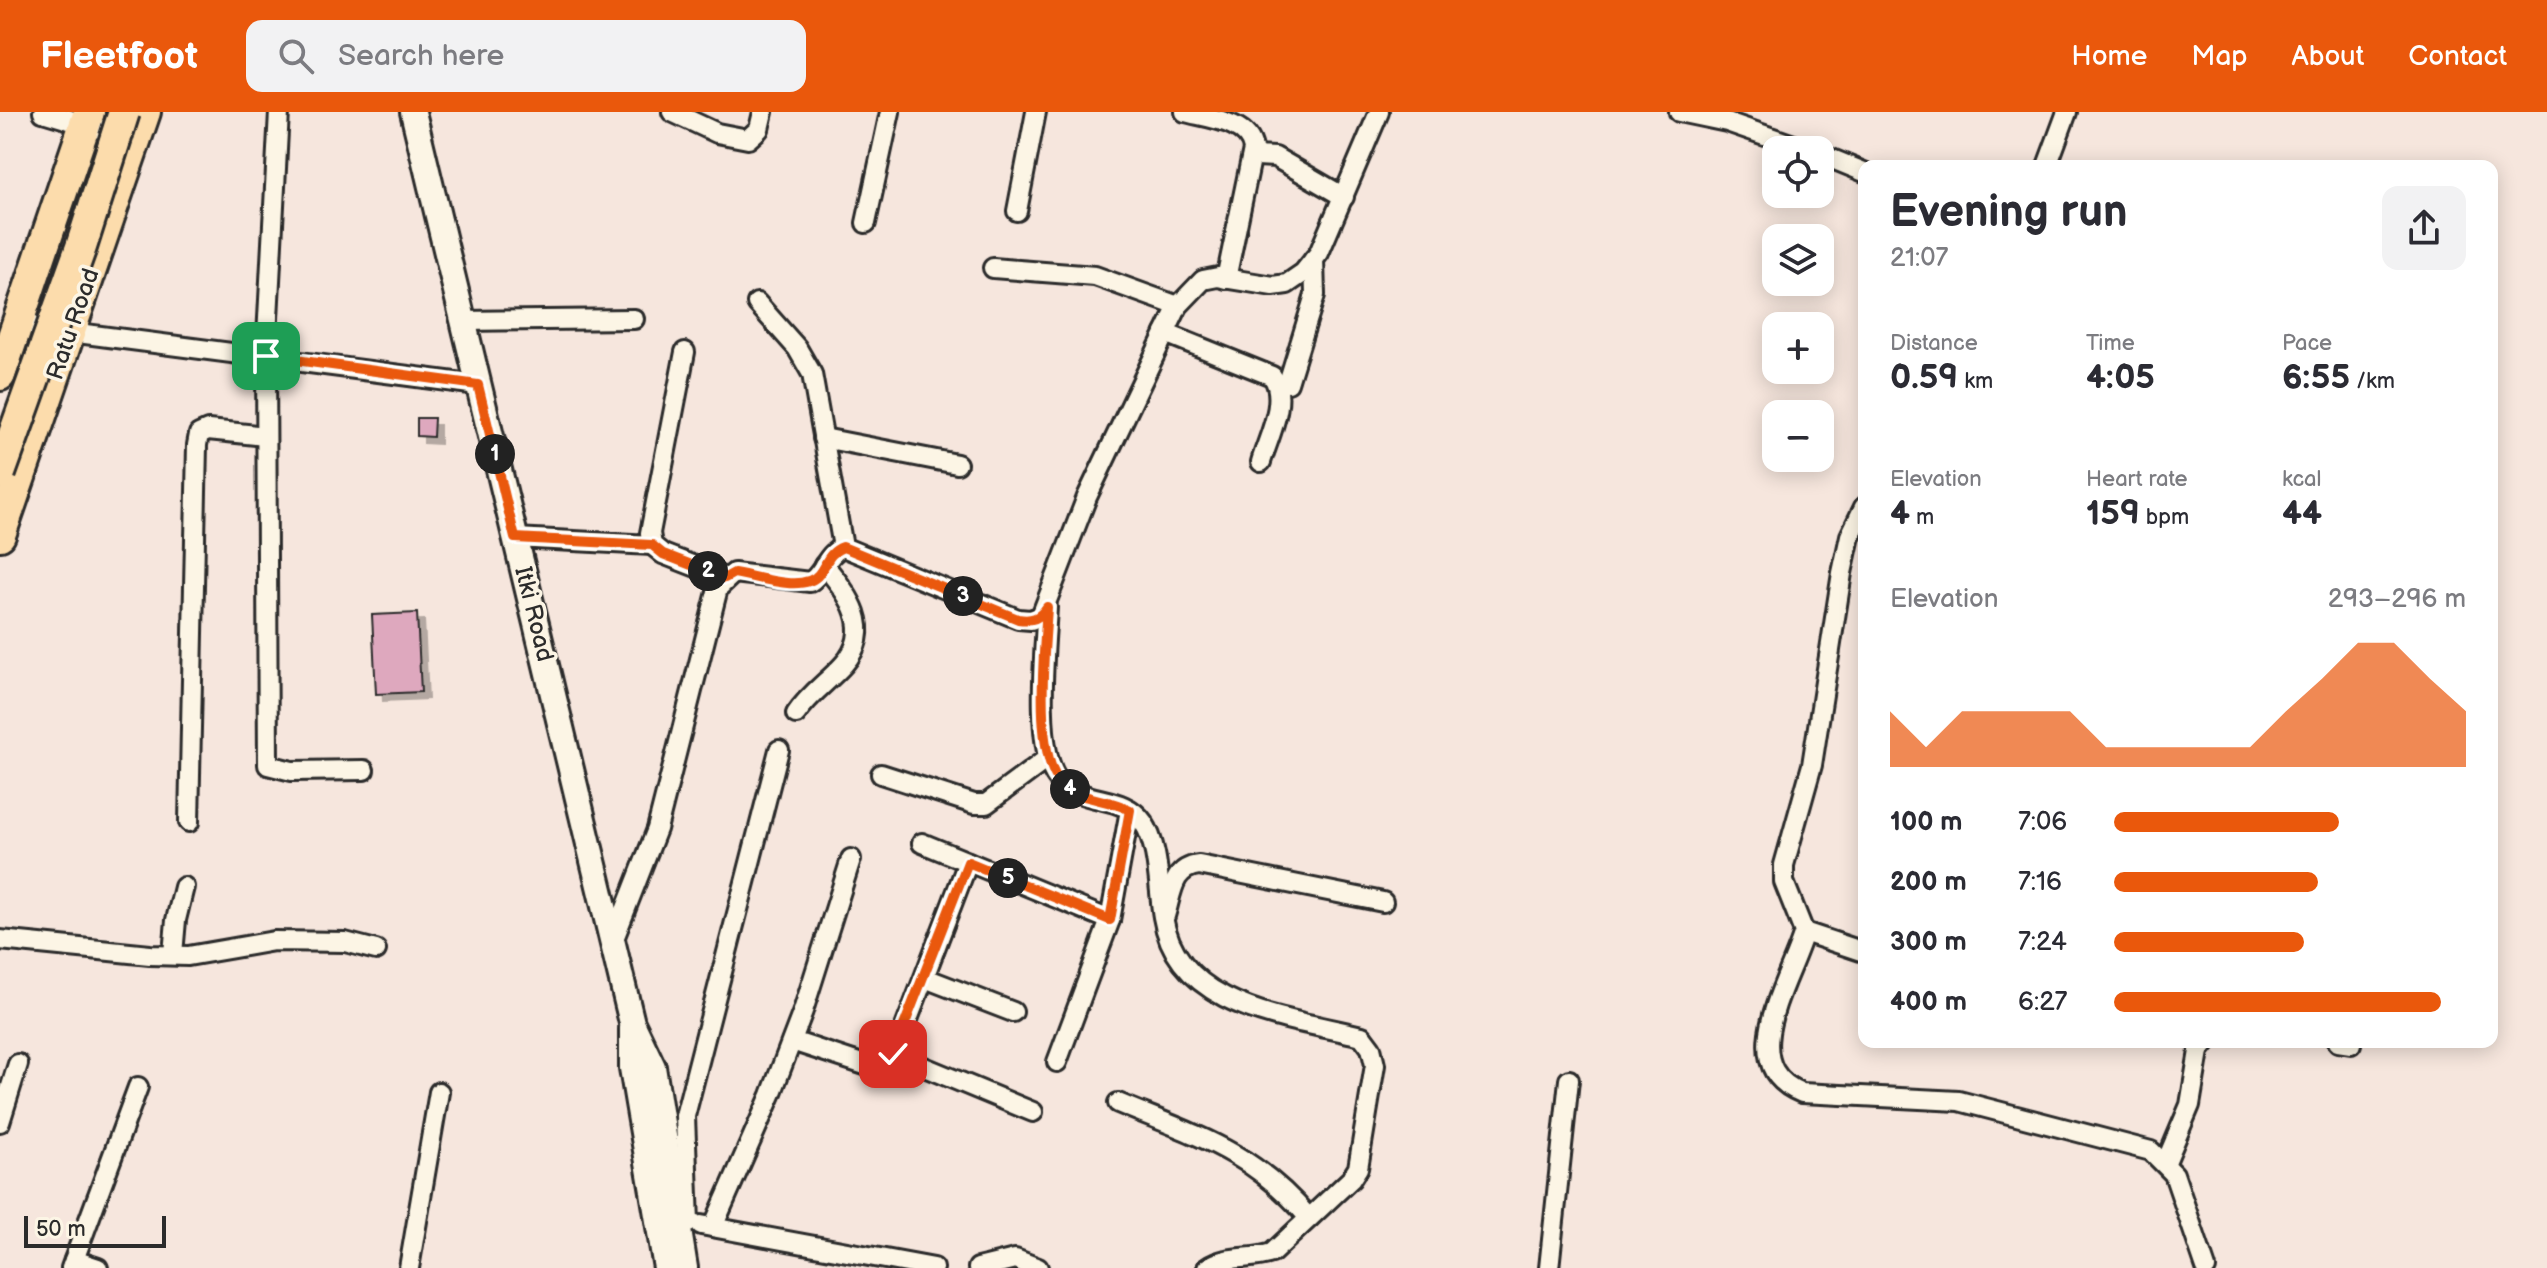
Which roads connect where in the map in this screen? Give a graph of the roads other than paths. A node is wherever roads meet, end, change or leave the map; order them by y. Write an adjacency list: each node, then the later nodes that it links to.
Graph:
1 (43, 112): 13 (street)
2 (124, 112): 43 (main road, bridge)
3 (279, 112): 34 (street)
4 (413, 112): 29 (street, Itki Road)
5 (672, 112): 6 (street)
6 (763, 112)
7 (890, 112): 22 (street)
8 (1036, 112): 21 (street)
9 (1185, 112): 16 (street)
10 (1379, 112): 20 (street)
11 (1679, 112): 15 (street)
12 (2067, 112): 18 (street)
13 (93, 115): 14 (street); 30 (main road); 38 (main road)
14 (141, 126): 31 (main road, Ratu Road)
15 (1768, 136)
16 (1253, 149): 20 (street); 25 (street)
17 (1834, 160): 19 (street)
18 (2049, 160)
19 (1858, 170)
20 (1344, 197): 23 (street)
21 (1017, 211)
22 (866, 223)
23 (1314, 259): 25 (street); 36 (street)
24 (993, 268): 27 (street)
25 (1226, 279): 27 (street)
26 (757, 303): 40 (street)
27 (1178, 306): 32 (street)
28 (634, 319): 29 (street)
29 (463, 321): 37 (street, Itki Road)
30 (19, 322): 31 (street); 35 (main road)
31 (70, 332): 34 (street); 45 (main road, Ratu Road)
32 (1165, 333): 41 (street); 51 (street)
33 (685, 352): 47 (street)
34 (266, 356): 37 (street); 39 (street)
35 (0, 375)
36 (1288, 383)
37 (478, 385): 46 (street, Itki Road)
38 (0, 425)
39 (266, 436): 55 (street); 58 (street)
40 (823, 438): 42 (street); 48 (street)
41 (1261, 462)
42 (957, 464)
43 (0, 473)
44 (1858, 519): 66 (street)
45 (0, 535)
46 (515, 538): 47 (street); 68 (street, Itki Road)
47 (652, 545): 50 (street)
48 (843, 547): 49 (street); 51 (street)
49 (824, 565): 50 (street); 52 (street)
50 (725, 578): 68 (street)
51 (1047, 607): 54 (street)
52 (796, 714)
53 (779, 750): 88 (street)
54 (1048, 758): 56 (street); 57 (street)
55 (364, 770)
56 (881, 774)
57 (1130, 810): 64 (street); 65 (street)
58 (189, 822)
59 (922, 843): 61 (street)
60 (851, 859): 75 (street)
61 (968, 862): 64 (street); 72 (street)
62 (184, 887): 71 (street)
63 (1383, 902): 65 (street)
64 (1110, 920): 78 (street)
65 (1164, 923): 87 (street)
66 (1804, 932): 70 (street); 86 (street)
67 (0, 940): 71 (street)
68 (612, 944): 74 (street, Itki Road)
69 (376, 950): 71 (street)
70 (1858, 950)
71 (173, 954)
72 (925, 978): 73 (street); 77 (street)
73 (1013, 1012)
74 (632, 1023): 88 (street); 93 (street)
75 (792, 1041): 77 (street); 89 (street)
76 (2201, 1048): 86 (street)
77 (893, 1054): 84 (street)
78 (1057, 1062)
79 (18, 1064): 85 (street)
80 (1569, 1080): 99 (street)
81 (138, 1087): 90 (street)
82 (439, 1092): 92 (street)
83 (1118, 1103): 87 (street)
84 (1033, 1112)
85 (0, 1122)
86 (2166, 1162): 100 (street)
87 (1309, 1218): 98 (street)
88 (684, 1222): 89 (street); 94 (street)
89 (713, 1227): 95 (street)
90 (72, 1264): 91 (street)
91 (98, 1268)
92 (409, 1268)
93 (666, 1268)
94 (685, 1268)
95 (934, 1268)
96 (978, 1268): 97 (street)
97 (1038, 1268)
98 (1207, 1268)
99 (1549, 1268)
100 (2206, 1268)

